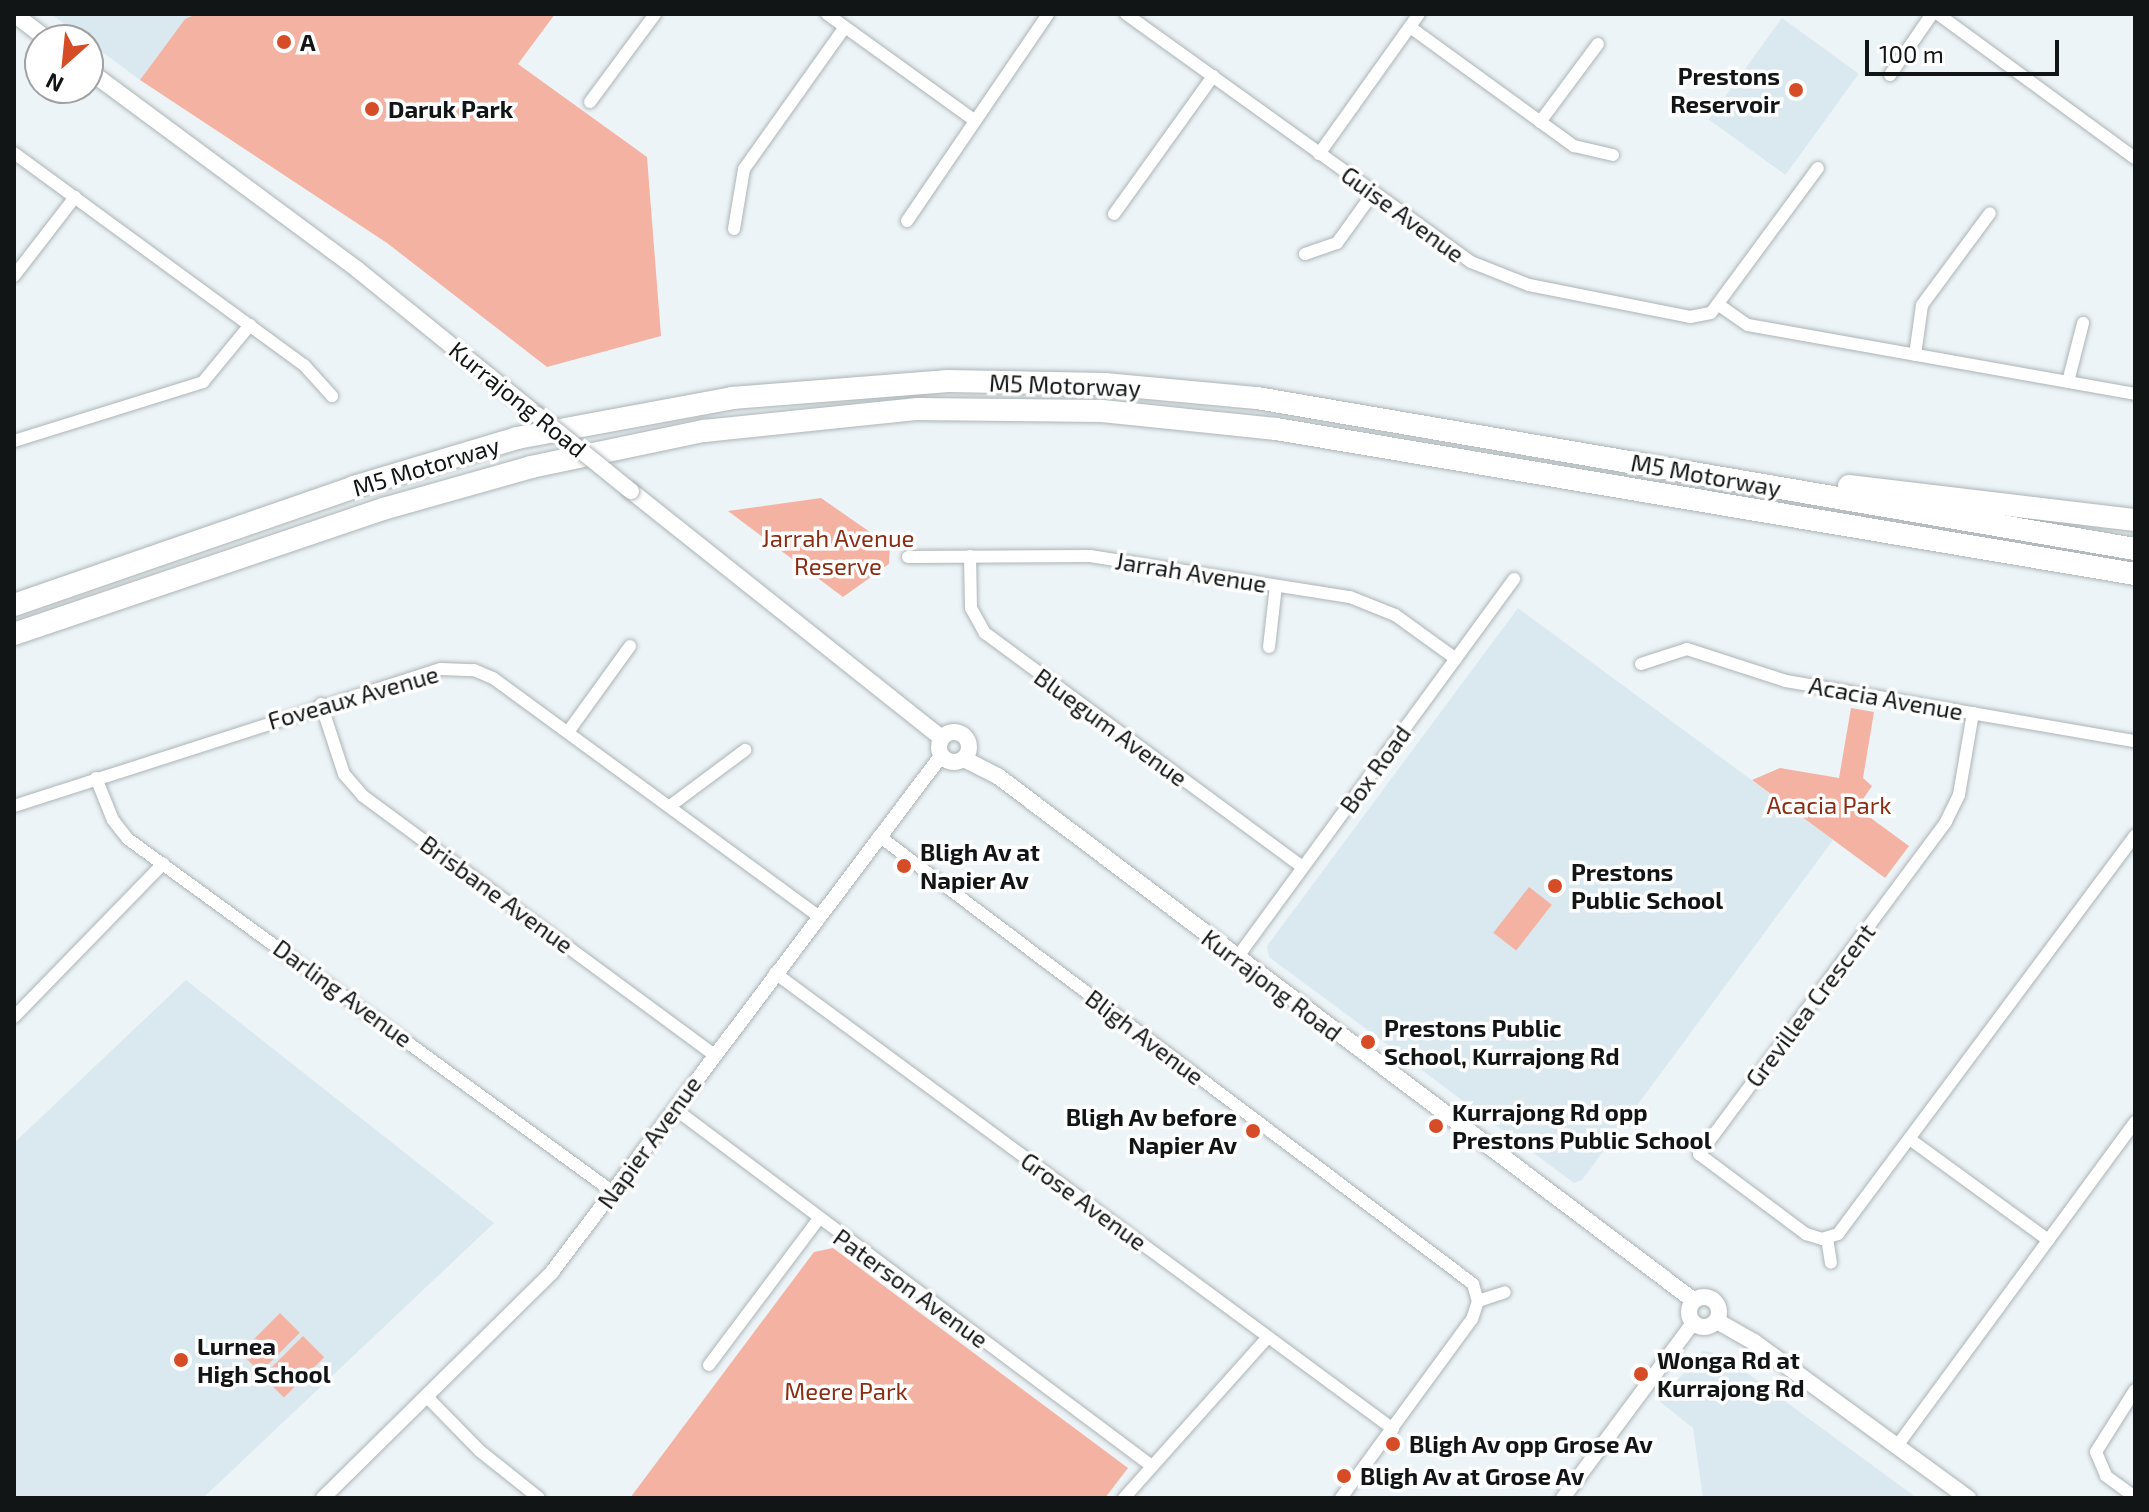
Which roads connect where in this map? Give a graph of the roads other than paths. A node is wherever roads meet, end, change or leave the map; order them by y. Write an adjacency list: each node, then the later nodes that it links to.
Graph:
1 (655, 14): 14 (street)
2 (827, 14): 8 (street)
3 (1048, 14): 15 (street)
4 (1126, 14): 12 (street, Guise Avenue)
5 (1419, 14): 9 (street)
6 (1932, 14): 11 (street)
7 (1938, 14): 20 (street)
8 (845, 27): 15 (street); 27 (street)
9 (1410, 27): 16 (street); 18 (street)
10 (1598, 44): 16 (street)
11 (1890, 75)
12 (1213, 76): 18 (street, Guise Avenue); 25 (street)
13 (104, 82): 55 (main road, Kurrajong Road, bridge)
14 (590, 102)
15 (974, 120): 26 (street)
16 (1540, 122): 19 (street)
17 (14, 153): 23 (street)
18 (1319, 154): 22 (street, Guise Avenue)
19 (1613, 155)
20 (2135, 158)
21 (1818, 168): 30 (street)
22 (1373, 193): 28 (street); 30 (street, Guise Avenue)
23 (75, 197): 29 (street); 32 (street)
24 (1990, 213): 33 (street)
25 (1114, 214)
26 (907, 221)
27 (734, 229)
28 (1305, 254)
29 (14, 276)
30 (1719, 305): 33 (street)
31 (2083, 323): 34 (street)
32 (250, 325): 36 (street); 37 (street)
33 (1915, 355): 34 (street)
34 (2068, 382): 35 (street)
35 (2135, 394)
36 (332, 396)
37 (14, 441)
38 (1551, 446): 39 (highway); 40 (highway, M5 Motorway); 46 (highway, M5 Motorway)
39 (2135, 520)
40 (2135, 549)
41 (970, 556): 42 (street, Jarrah Avenue); 45 (street, Jarrah Avenue); 66 (street, Bluegum Avenue)
42 (908, 557)
43 (2135, 574): 47 (highway, M5 Motorway)
44 (1514, 579): 50 (street, Box Road)
45 (1276, 586): 49 (street); 50 (street, Jarrah Avenue)
46 (14, 605)
47 (14, 634)
48 (630, 646): 54 (street)
49 (1269, 647)
50 (1456, 659): 66 (street, Box Road)
51 (1641, 664): 53 (street, Acacia Avenue)
52 (321, 704): 54 (street, Foveaux Avenue); 60 (street, Foveaux Avenue); 71 (street, Brisbane Avenue)
53 (1973, 713): 56 (street, Acacia Avenue); 77 (street, Grevillea Crescent)
54 (568, 732): 62 (street, Foveaux Avenue)
55 (941, 738): 58 (main road); 59 (main road)
56 (2135, 741)
57 (745, 750): 62 (street)
58 (941, 756): 59 (main road); 63 (street, Napier Avenue)
59 (964, 759): 68 (main road, Kurrajong Road)
60 (96, 778): 61 (street, Foveaux Avenue); 65 (street, Darling Avenue)
61 (14, 806)
62 (670, 806): 67 (street, Foveaux Avenue)
63 (879, 836): 67 (street, Napier Avenue); 82 (street, Bligh Avenue)
64 (2135, 836): 74 (street)
65 (163, 864): 70 (street); 75 (street, Darling Avenue)
66 (1302, 867): 68 (street, Box Road)
67 (818, 916): 69 (street, Napier Avenue)
68 (1236, 959): 81 (main road, Kurrajong Road)
69 (775, 973): 71 (street, Napier Avenue); 85 (street, Grose Avenue)
70 (14, 1017)
71 (713, 1054): 72 (street, Napier Avenue)
72 (675, 1109): 75 (street, Napier Avenue); 76 (street, Paterson Avenue)
73 (2135, 1123): 78 (street)
74 (1911, 1140): 77 (street); 78 (street)
75 (613, 1192): 88 (street, Napier Avenue)
76 (818, 1220): 86 (street); 91 (street, Paterson Avenue)
77 (1827, 1238): 79 (street)
78 (2048, 1240): 90 (street)
79 (1831, 1263)
80 (1505, 1292): 82 (street)
81 (1693, 1300): 83 (main road); 84 (main road)
82 (1478, 1301): 89 (street)
83 (1717, 1321): 84 (main road); 90 (main road)
84 (1693, 1323): 97 (street)
85 (1268, 1337): 89 (street, Grose Avenue); 91 (street)
86 (709, 1365)
87 (2135, 1390): 92 (street)
88 (427, 1397): 93 (street, Napier Avenue); 94 (street)
89 (1393, 1429): 96 (street)
90 (1897, 1446): 98 (main road)
91 (1149, 1464): 95 (street)
92 (2135, 1497)
93 (323, 1498)
94 (539, 1498)
95 (1124, 1498)
96 (1341, 1498)
97 (1563, 1498)
98 (1968, 1498)

